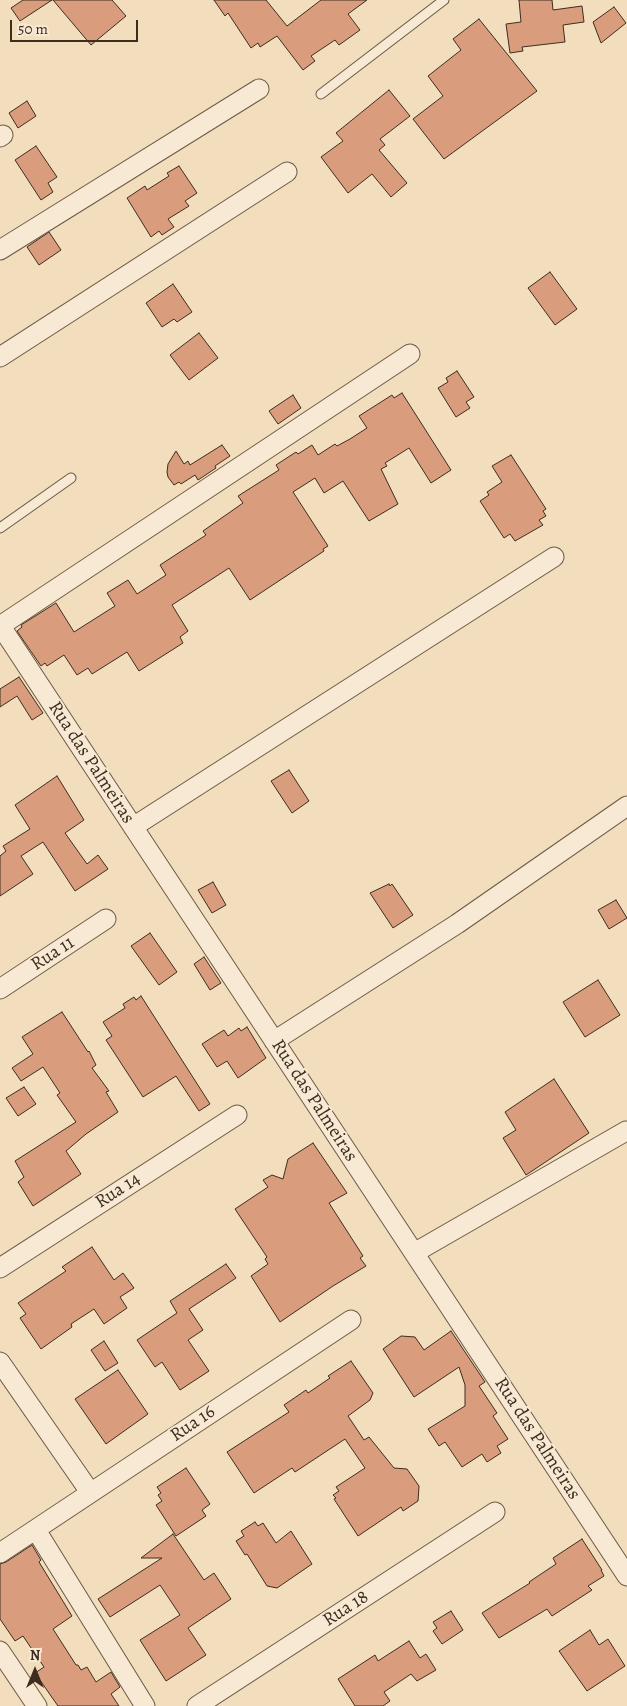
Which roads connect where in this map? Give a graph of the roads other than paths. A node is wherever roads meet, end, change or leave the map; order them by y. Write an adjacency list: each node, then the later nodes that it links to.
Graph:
1 (444, 0): 3 (lane)
2 (259, 89): 5 (street)
3 (321, 94)
4 (287, 172): 7 (street)
5 (0, 250)
6 (410, 354): 11 (street)
7 (0, 357)
8 (71, 478): 9 (lane)
9 (0, 528)
10 (554, 557): 13 (street)
11 (0, 626): 13 (street, Rua das Palmeiras)
12 (627, 806): 16 (street)
13 (133, 827): 16 (street, Rua das Palmeiras)
14 (106, 919): 15 (street, Rua 11)
15 (0, 989)
16 (274, 1041): 19 (street, Rua das Palmeiras)
17 (237, 1115): 20 (street, Rua 14)
18 (626, 1131): 19 (street)
19 (414, 1253): 27 (street, Rua das Palmeiras)
20 (0, 1268)
21 (351, 1320): 23 (street, Rua 16)
22 (0, 1362): 23 (street)
23 (90, 1492): 25 (street, Rua 16)
24 (494, 1512): 31 (street, Rua 18)
25 (36, 1530): 26 (street, Rua 16); 30 (street)
26 (0, 1553)
27 (627, 1576)
28 (0, 1651): 29 (street)
29 (37, 1706)
30 (145, 1706)
31 (197, 1706)

